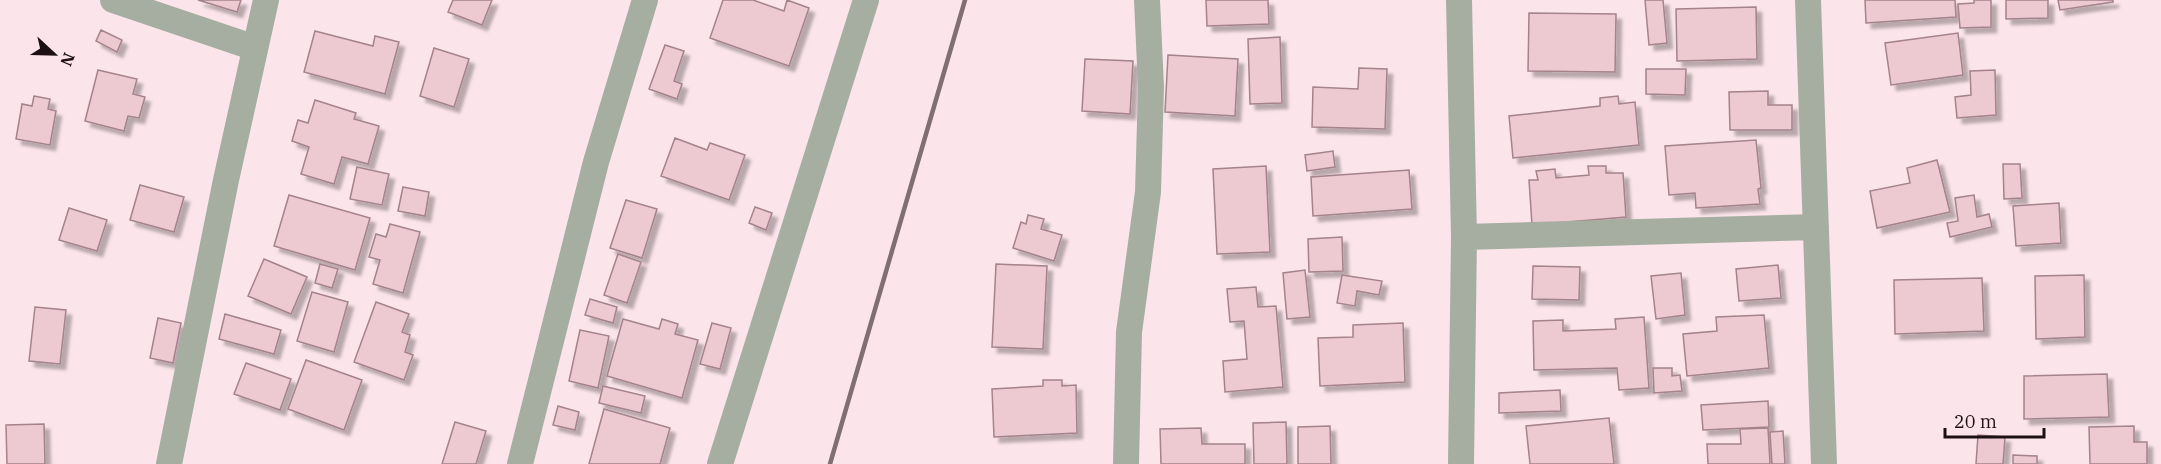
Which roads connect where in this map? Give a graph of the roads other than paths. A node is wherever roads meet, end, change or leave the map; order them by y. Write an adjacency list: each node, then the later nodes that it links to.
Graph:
1 (113, 0): 8 (street)
2 (266, 0): 8 (street)
3 (645, 0): 12 (street)
4 (866, 0): 13 (street)
5 (1147, 0): 14 (street)
6 (1459, 0): 10 (street)
7 (1808, 0): 9 (street)
8 (255, 48): 11 (street)
9 (1816, 227): 10 (street); 16 (street)
10 (1464, 237): 15 (street)
11 (169, 464)
12 (520, 464)
13 (720, 464)
14 (1126, 464)
15 (1461, 464)
16 (1824, 464)

